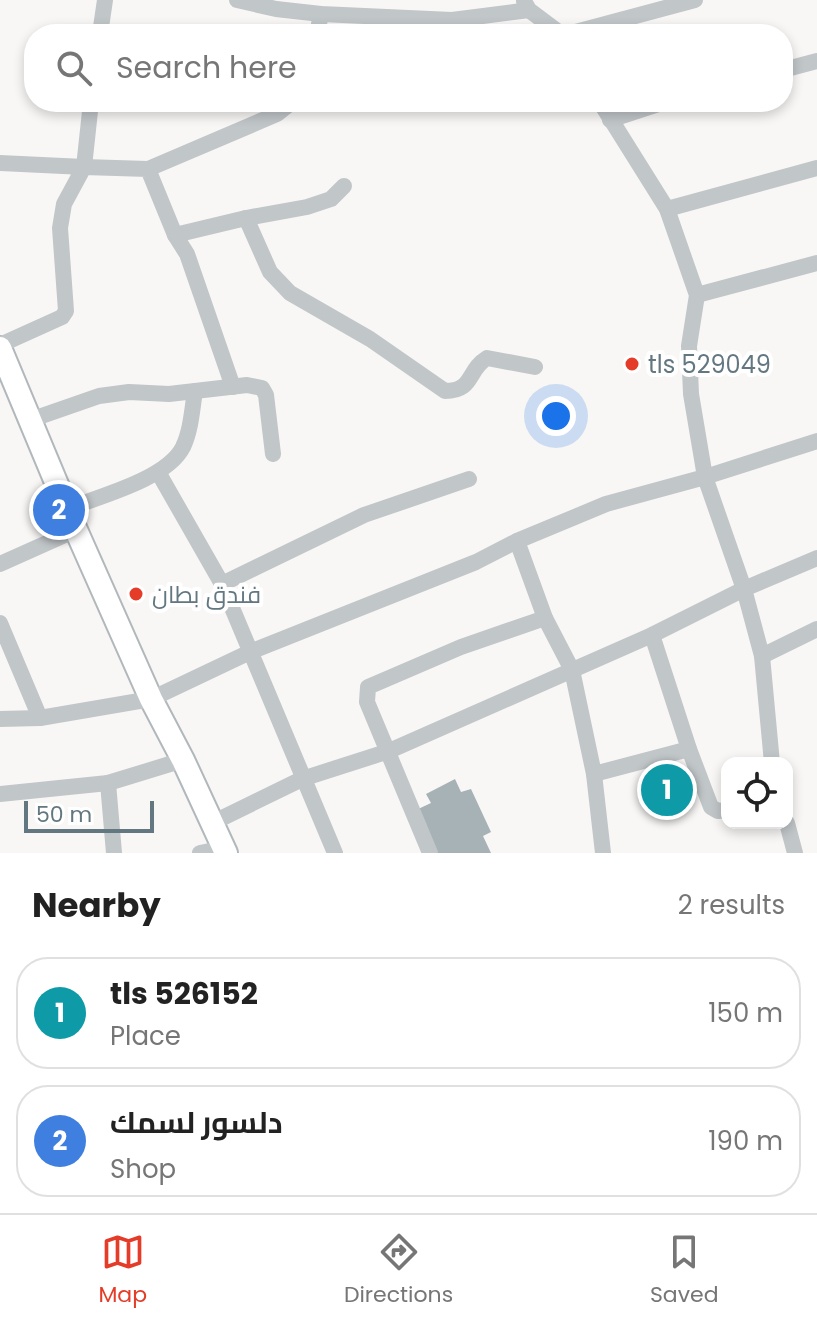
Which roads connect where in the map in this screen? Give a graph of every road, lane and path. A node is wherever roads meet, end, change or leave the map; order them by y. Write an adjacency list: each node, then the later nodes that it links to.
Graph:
1 (105, 0): 6 (street)
2 (237, 0): 5 (street)
3 (695, 0): 9 (street)
4 (526, 5): 5 (street); 8 (street)
5 (321, 14): 7 (street)
6 (101, 24)
7 (319, 24)
8 (549, 24)
9 (605, 24)
10 (817, 61): 11 (street)
11 (793, 67)
12 (90, 112): 18 (street)
13 (280, 112): 20 (street)
14 (606, 112): 16 (street)
15 (634, 112): 16 (street)
16 (610, 120): 22 (street)
17 (0, 163): 18 (street)
18 (84, 167): 20 (street); 27 (street)
19 (817, 168): 22 (street)
20 (148, 169): 24 (street)
21 (344, 186): 23 (street)
22 (667, 209): 26 (street)
23 (246, 218): 24 (street); 28 (street)
24 (175, 235): 30 (street)
25 (817, 263): 26 (street)
26 (697, 295): 36 (street)
27 (0, 346): 29 (main road)
28 (535, 367)
29 (6, 382): 32 (main road)
30 (233, 387): 31 (street); 34 (street)
31 (195, 391): 32 (street); 35 (street)
32 (30, 420): 38 (main road)
33 (817, 441): 36 (street)
34 (273, 454)
35 (158, 472): 38 (street); 42 (street)
36 (705, 477): 39 (street); 43 (street)
37 (469, 479): 42 (street)
38 (71, 520): 41 (street); 51 (main road)
39 (517, 541): 44 (street); 48 (street)
40 (817, 558): 43 (street)
41 (0, 564)
42 (222, 584): 48 (street)
43 (744, 589): 47 (street); 49 (street)
44 (545, 618): 50 (street); 55 (street)
45 (0, 623): 52 (street)
46 (817, 629): 49 (street)
47 (652, 635): 50 (street); 54 (street)
48 (250, 652): 51 (street); 59 (street)
49 (762, 656): 56 (street)
50 (572, 670): 55 (street); 58 (street)
51 (151, 699): 52 (street); 57 (main road)
52 (40, 718): 53 (street)
53 (0, 719)
54 (689, 749): 58 (street); 62 (street)
55 (389, 751): 59 (street); 69 (street)
56 (771, 757)
57 (183, 760): 60 (street); 63 (main road)
58 (594, 774): 70 (street)
59 (302, 779): 63 (street); 68 (street)
60 (108, 783): 61 (street); 66 (street)
61 (0, 794)
62 (721, 810)
63 (212, 823): 65 (main road)
64 (789, 829): 71 (street)
65 (225, 851): 67 (street)
66 (114, 853)
67 (200, 853)
68 (335, 853)
69 (430, 853)
70 (603, 853)
71 (795, 853)

